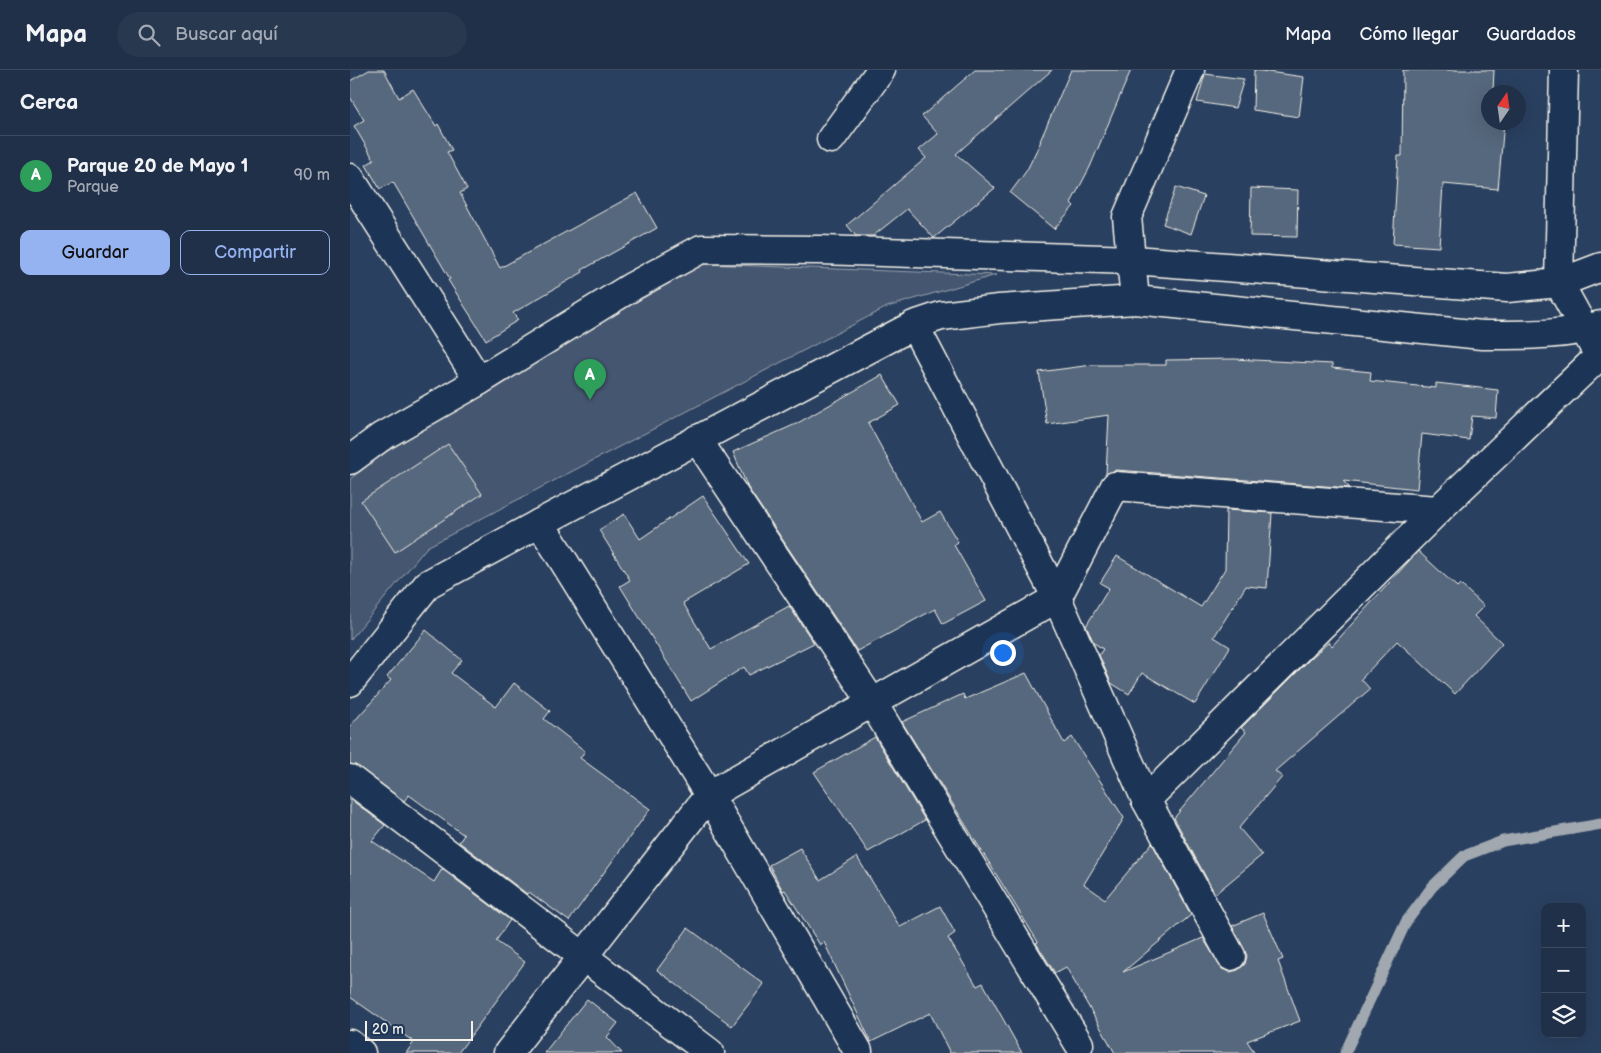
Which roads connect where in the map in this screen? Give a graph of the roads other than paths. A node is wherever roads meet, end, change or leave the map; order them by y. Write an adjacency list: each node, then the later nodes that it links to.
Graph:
1 (881, 70): 4 (street)
2 (1190, 70): 6 (street)
3 (1564, 70): 8 (street)
4 (831, 139)
5 (350, 178): 13 (street)
6 (1133, 260): 8 (street); 9 (street); 13 (street)
7 (1601, 267): 8 (street)
8 (1559, 283): 11 (street)
9 (1136, 300): 10 (street); 11 (street)
10 (914, 324): 14 (street); 18 (street)
11 (1593, 327): 12 (street)
12 (1599, 360): 16 (street)
13 (478, 382): 15 (street)
14 (697, 439): 17 (street); 20 (street)
15 (350, 460)
16 (1438, 510): 18 (street); 23 (street)
17 (540, 522): 19 (street); 22 (street)
18 (1057, 598): 20 (street); 23 (street)
19 (350, 682)
20 (872, 702): 22 (street); 27 (street)
21 (350, 779): 24 (street)
22 (709, 795): 24 (street); 28 (street)
23 (1146, 800): 25 (street)
24 (582, 955): 30 (street); 31 (street)
25 (1231, 956)
26 (350, 1044): 29 (street)
27 (1079, 1044)
28 (858, 1051)
29 (361, 1053)
30 (508, 1053)
31 (710, 1053)

